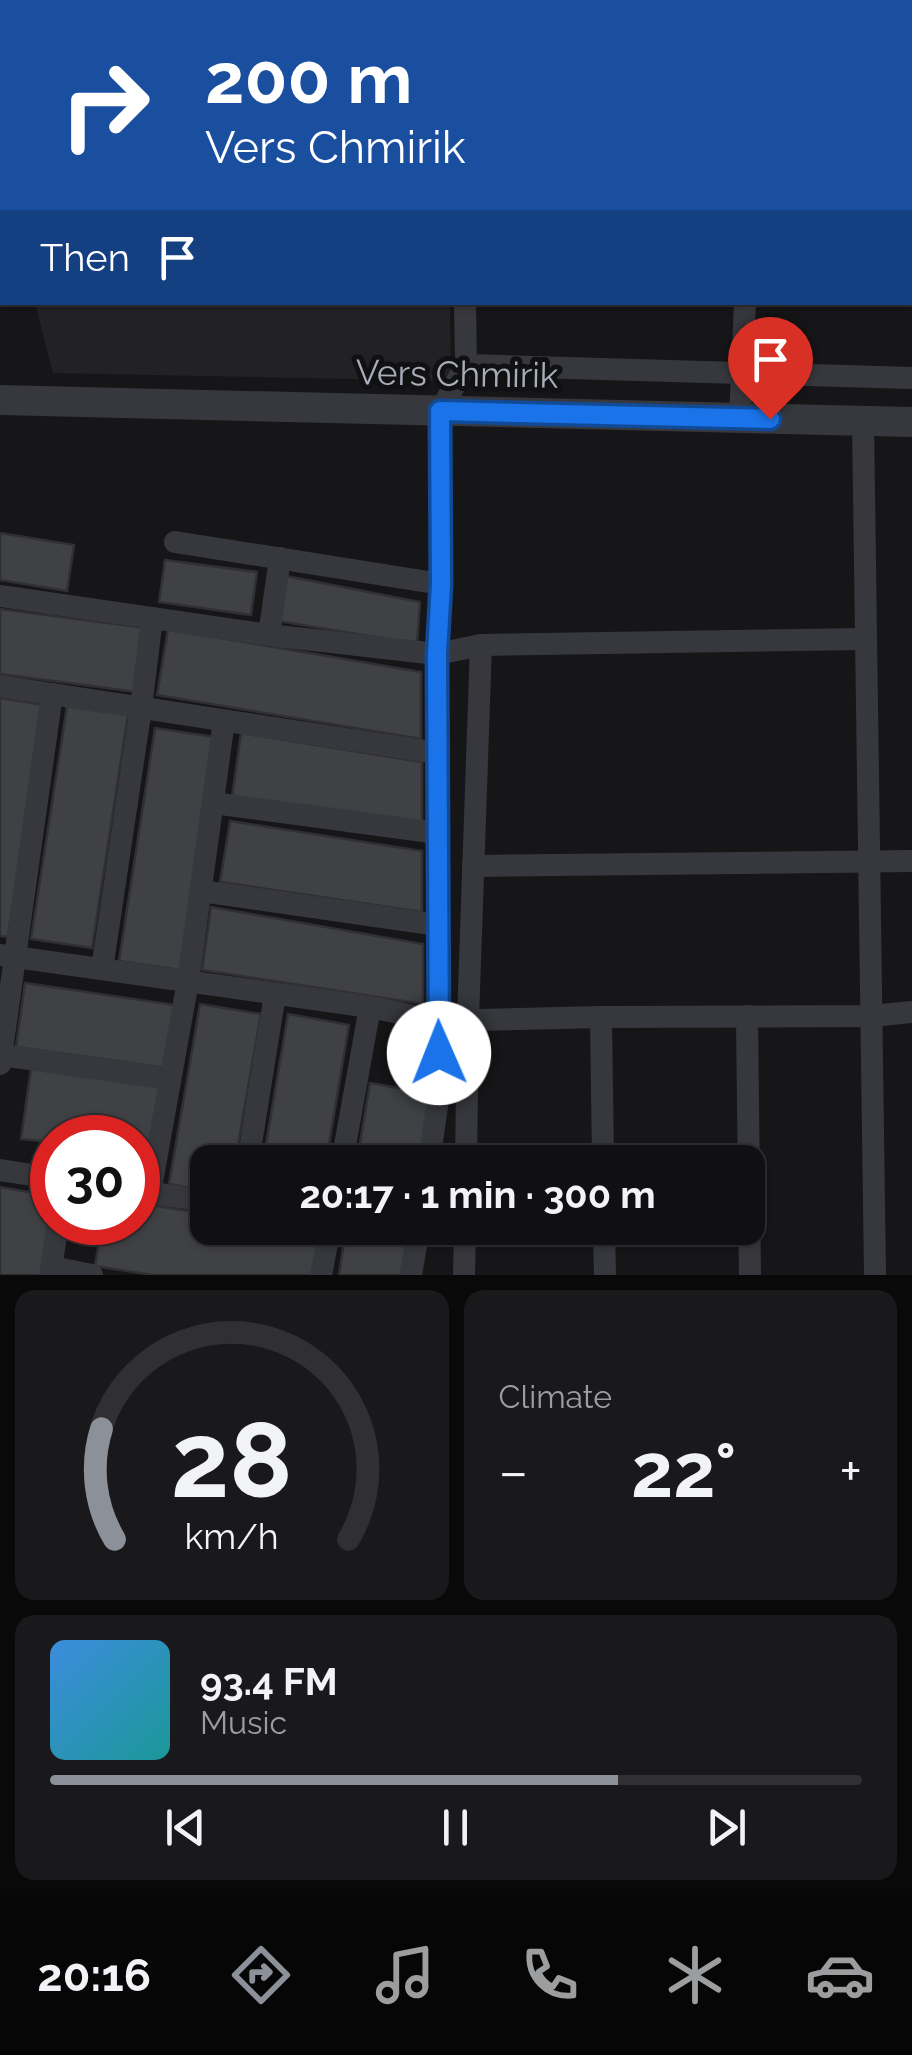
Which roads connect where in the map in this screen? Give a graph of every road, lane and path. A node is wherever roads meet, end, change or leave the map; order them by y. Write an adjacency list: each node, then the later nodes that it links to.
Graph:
1 (465, 305): 3 (street)
2 (745, 305): 4 (street)
3 (466, 365): 4 (street); 7 (street)
4 (742, 373): 5 (street); 8 (street)
5 (912, 378)
6 (0, 400): 7 (street, Vers Chmirik)
7 (440, 411): 8 (street, Vers Chmirik); 13 (street)
8 (740, 418): 9 (street, Vers Chmirik)
9 (863, 420): 10 (street, Vers Chmirik); 17 (street)
10 (912, 422)
11 (175, 542): 12 (street)
12 (280, 558): 13 (street); 16 (street)
13 (441, 584): 19 (street)
14 (0, 596): 15 (street)
15 (152, 618): 16 (street); 22 (street)
16 (268, 634): 19 (street)
17 (866, 639): 18 (street); 27 (street)
18 (481, 645): 19 (street); 29 (street)
19 (437, 654): 24 (street)
20 (0, 686): 21 (street)
21 (52, 694): 22 (street); 32 (street)
22 (141, 708): 23 (street); 33 (street)
23 (224, 721): 24 (street); 25 (street)
24 (437, 754): 26 (street)
25 (213, 803): 26 (street); 30 (street)
26 (438, 833): 31 (street)
27 (869, 860): 28 (street); 29 (street); 39 (street)
28 (912, 860)
29 (473, 866): 41 (street)
30 (201, 891): 31 (street); 34 (street)
31 (438, 925): 42 (street)
32 (8, 956): 33 (street); 43 (street)
33 (102, 969): 34 (street)
34 (188, 981): 35 (street); 44 (street)
35 (275, 994): 36 (street); 46 (street)
36 (370, 1007): 42 (street); 47 (street)
37 (912, 1012): 39 (street)
38 (747, 1016): 39 (street); 40 (street); 66 (street)
39 (872, 1016): 67 (street)
40 (601, 1017): 41 (street); 50 (street)
41 (468, 1019): 42 (street); 49 (street)
42 (438, 1021): 48 (street)
43 (1, 1059): 44 (street)
44 (170, 1080): 45 (street)
45 (160, 1123)
46 (251, 1145)
47 (345, 1145)
48 (431, 1145)
49 (466, 1145)
50 (603, 1145)
51 (0, 1170): 52 (street)
52 (30, 1175)
53 (160, 1194): 54 (street)
54 (190, 1198)
55 (55, 1245): 60 (street)
56 (327, 1245): 62 (street)
57 (416, 1245): 63 (street)
58 (465, 1245): 64 (street)
59 (604, 1245): 65 (street)
60 (51, 1271): 61 (street)
61 (92, 1275)
62 (321, 1275)
63 (412, 1275)
64 (464, 1275)
65 (605, 1275)
66 (750, 1275)
67 (875, 1275)

